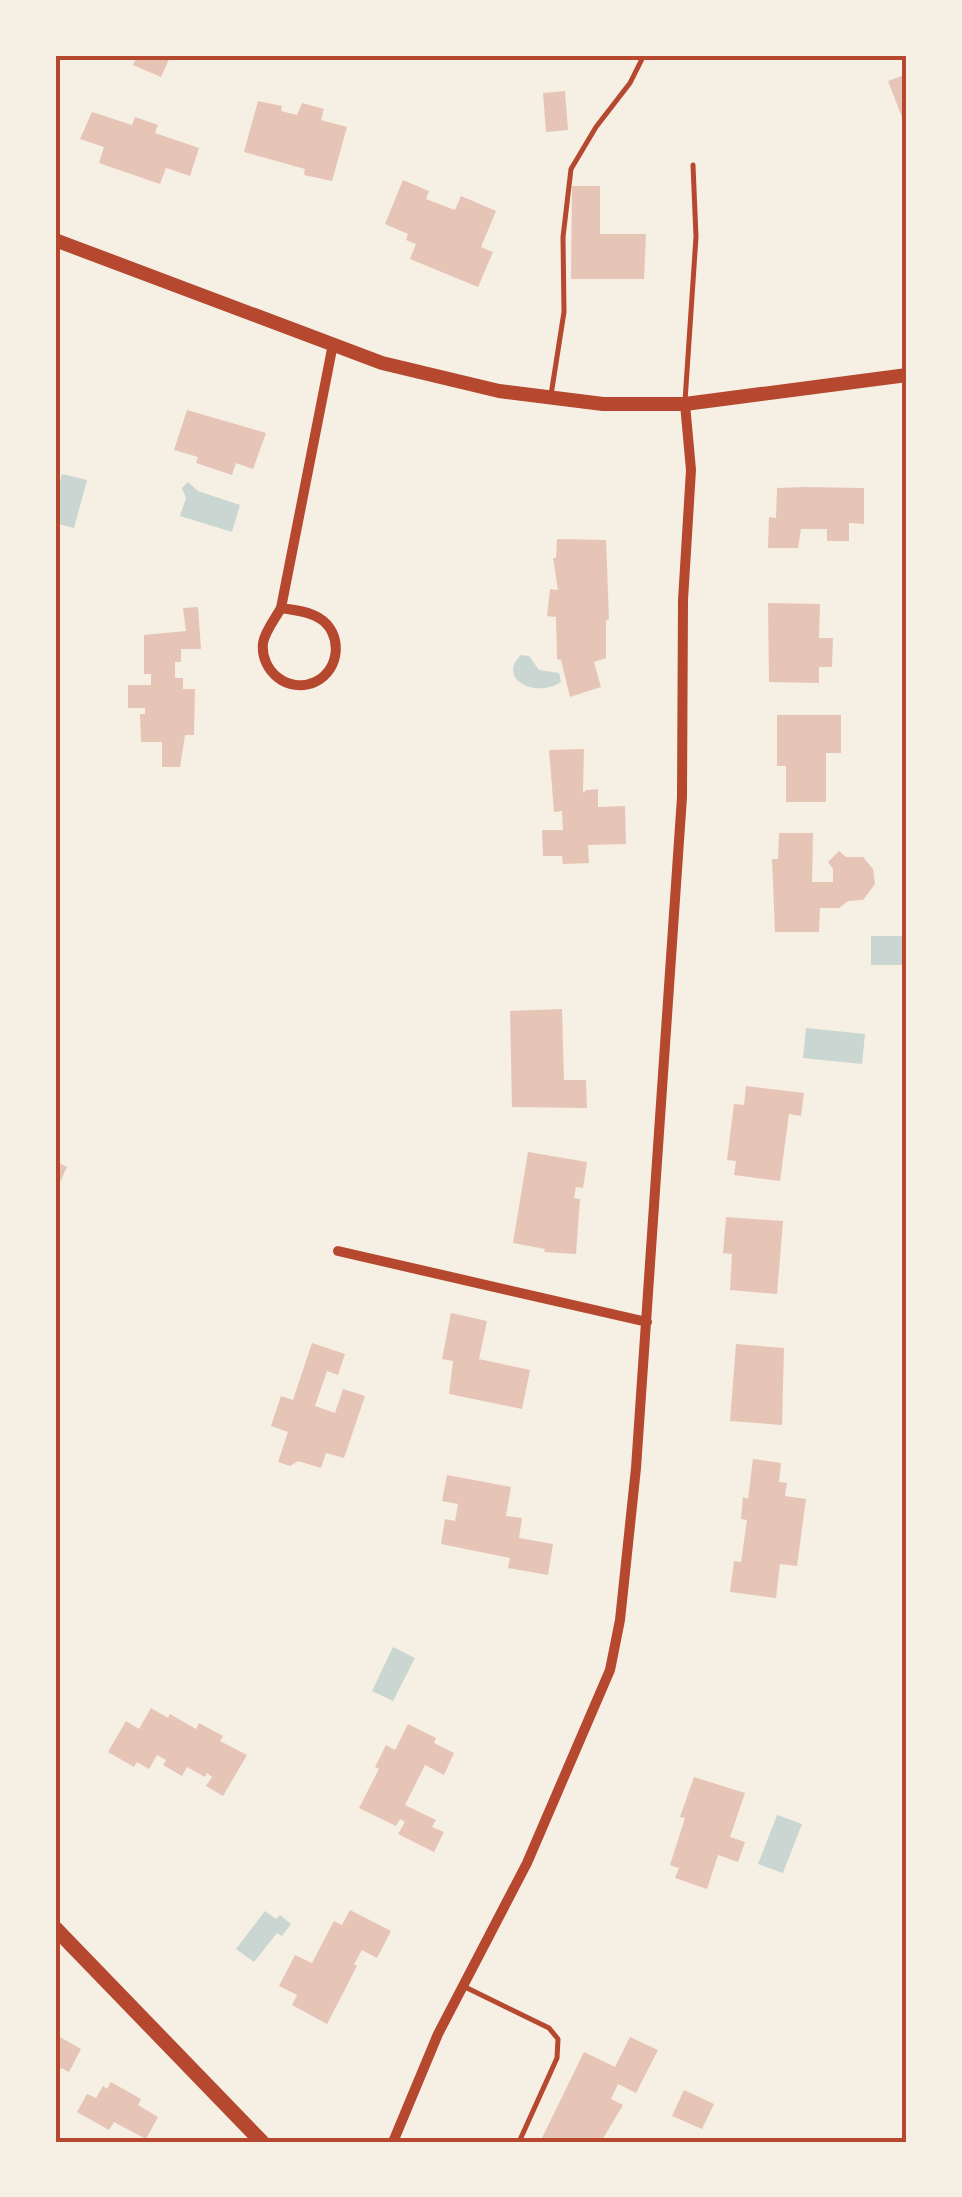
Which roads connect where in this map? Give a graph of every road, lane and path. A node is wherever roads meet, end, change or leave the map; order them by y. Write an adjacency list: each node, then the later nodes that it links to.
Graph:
1 (644, 55): 6 (lane)
2 (693, 166): 7 (lane)
3 (55, 240): 4 (street)
4 (333, 344): 6 (street); 8 (street)
5 (907, 375): 7 (street)
6 (551, 396): 7 (street)
7 (685, 404): 10 (street)
8 (281, 608): 8 (street)
9 (338, 1252): 10 (street)
10 (647, 1322): 12 (street)
11 (55, 1928): 13 (main road)
12 (463, 1986): 14 (street); 15 (lane)
13 (262, 2142)
14 (394, 2142)
15 (519, 2142)

